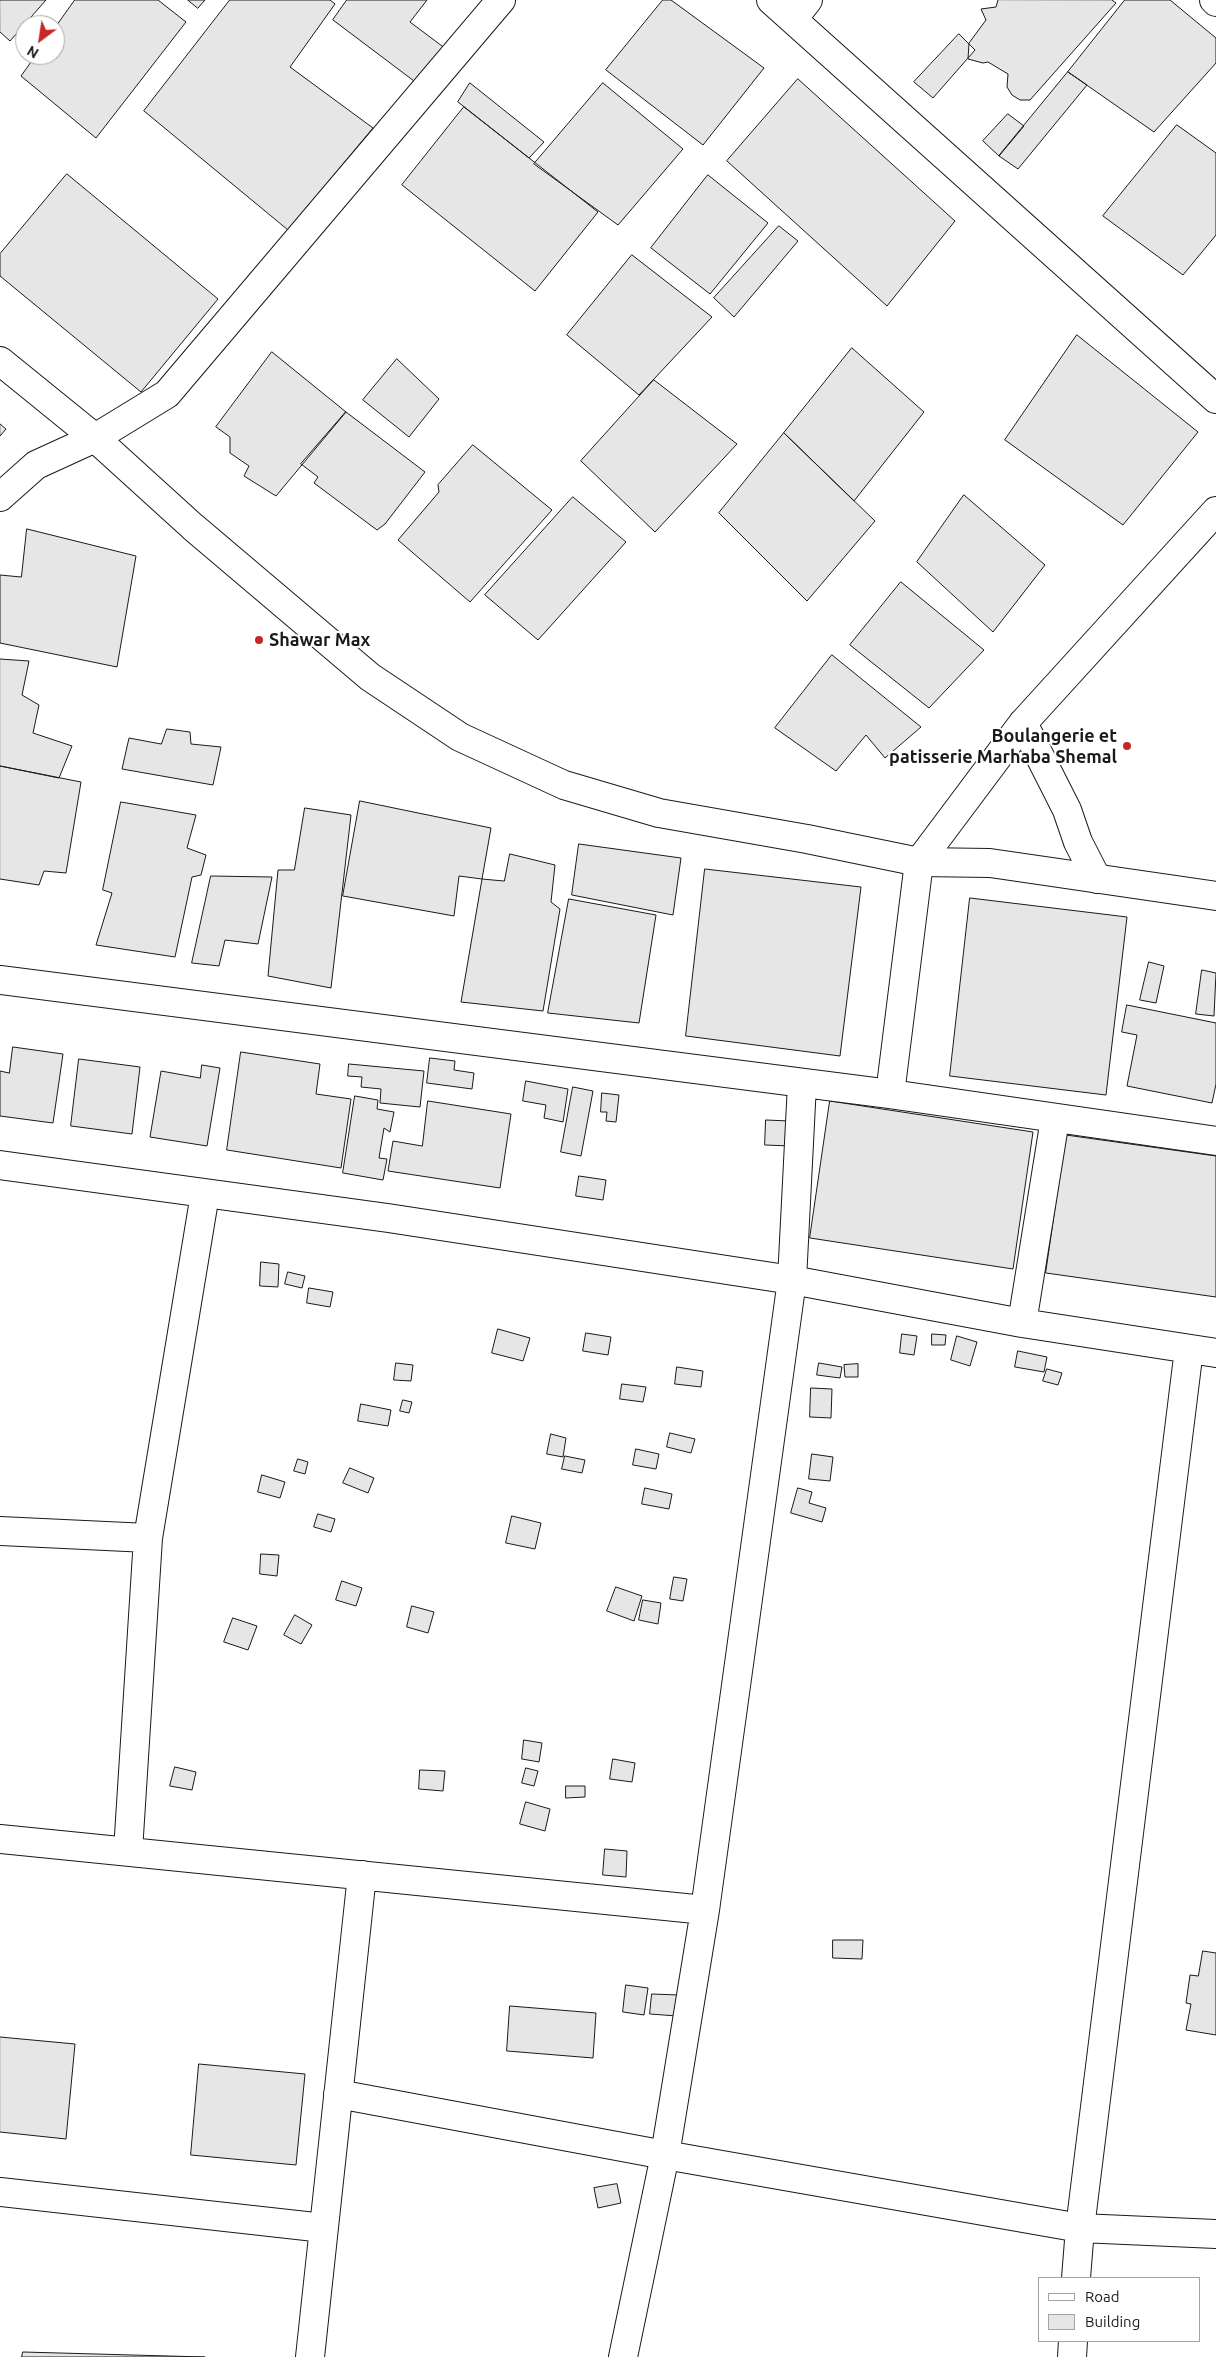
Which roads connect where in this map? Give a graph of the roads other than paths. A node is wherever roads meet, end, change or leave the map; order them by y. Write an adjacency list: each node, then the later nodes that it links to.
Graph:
1 (501, 0): 6 (street)
2 (771, 0): 3 (street)
3 (801, 10): 5 (street)
4 (0, 361): 6 (street)
5 (1216, 399)
6 (95, 438): 7 (street); 10 (street)
7 (0, 497)
8 (1216, 511): 9 (street)
9 (1024, 723): 10 (street); 11 (street)
10 (919, 862): 11 (street); 15 (street)
11 (1097, 879): 12 (street)
12 (1216, 896)
13 (0, 980): 14 (street)
14 (802, 1084): 15 (street); 20 (street)
15 (890, 1094): 16 (street)
16 (1055, 1119): 17 (street); 21 (street)
17 (1216, 1141)
18 (0, 1165): 19 (street)
19 (205, 1194): 20 (street); 25 (street)
20 (792, 1280): 21 (street); 29 (street)
21 (1022, 1323): 22 (street)
22 (1189, 1349): 23 (street); 34 (street)
23 (1216, 1353)
24 (0, 1530): 25 (street)
25 (148, 1538): 27 (street)
26 (0, 1839): 27 (street)
27 (128, 1851): 28 (street)
28 (362, 1875): 29 (street); 30 (street)
29 (705, 1910): 31 (street)
30 (338, 2094): 31 (street); 33 (street)
31 (665, 2155): 34 (street); 39 (street)
32 (0, 2192): 33 (street)
33 (324, 2228): 38 (street)
34 (1080, 2228): 35 (street); 36 (street)
35 (1216, 2234)
36 (1076, 2277)
37 (1072, 2342): 40 (street)
38 (310, 2357)
39 (623, 2357)
40 (1072, 2357)

